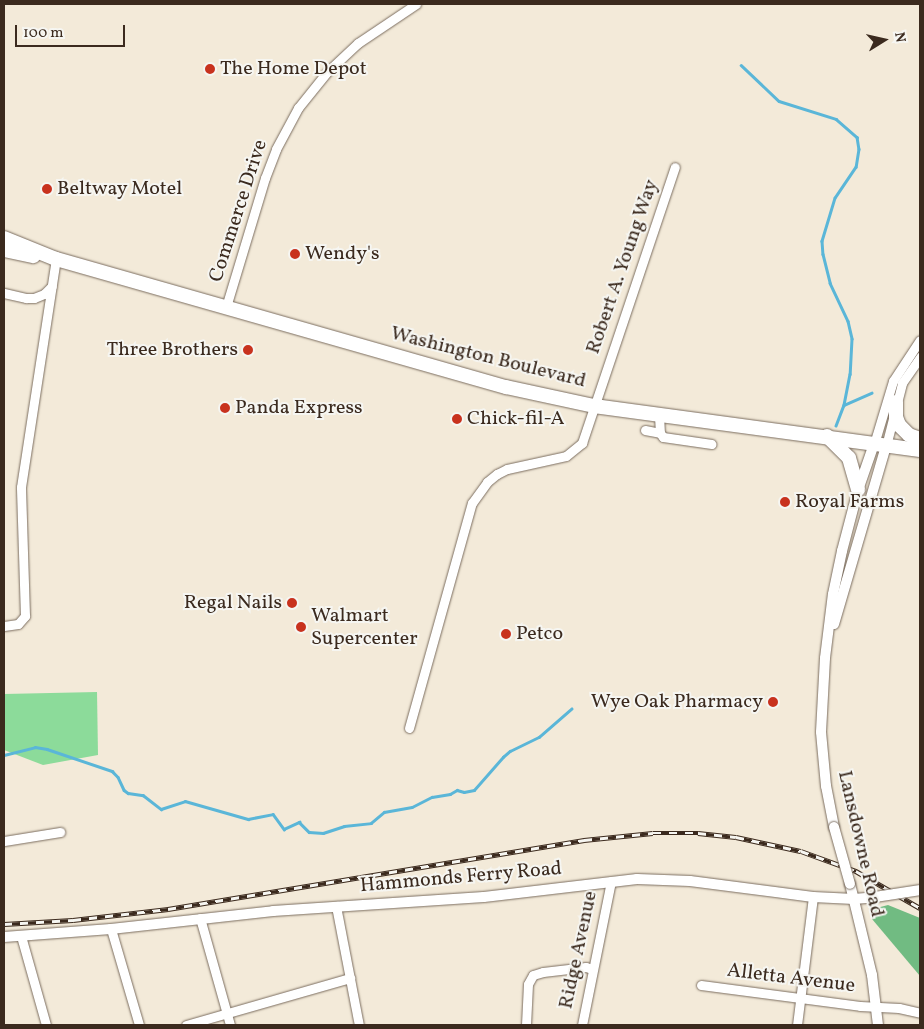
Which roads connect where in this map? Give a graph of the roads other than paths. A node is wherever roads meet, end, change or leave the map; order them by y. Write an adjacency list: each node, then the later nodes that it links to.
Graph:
1 (416, 4): 8 (street, Commerce Drive)
2 (675, 167): 12 (street, Robert A. Young Way)
3 (4, 238): 5 (main road, Washington Boulevard)
4 (4, 250): 5 (main road, Washington Boulevard)
5 (56, 259): 6 (street); 8 (main road, Washington Boulevard)
6 (52, 286): 7 (street); 22 (street)
7 (4, 292)
8 (226, 307): 12 (main road, Washington Boulevard)
9 (920, 340): 19 (street)
10 (920, 357): 11 (street)
11 (896, 402): 17 (main road); 19 (street)
12 (594, 406): 13 (main road, Washington Boulevard); 24 (street, Robert A. Young Way)
13 (659, 415): 15 (street); 16 (main road, Washington Boulevard)
14 (645, 430): 15 (street)
15 (660, 433): 18 (street)
16 (827, 436): 19 (main road, Washington Boulevard); 21 (main road)
17 (920, 438)
18 (711, 444)
19 (880, 445): 20 (main road, Washington Boulevard); 21 (street, Lansdowne Road); 23 (street, Lansdowne Road)
20 (920, 450)
21 (858, 490): 23 (street, Lansdowne Road)
22 (4, 626)
23 (828, 639): 30 (street, Lansdowne Road, bridge)
24 (408, 728)
25 (60, 832): 26 (street)
26 (4, 841)
27 (611, 881): 29 (street, Hammonds Ferry Road); 31 (street, Hammonds Ferry Road); 36 (street, Ridge Avenue)
28 (920, 890): 30 (street, Hammonds Ferry Road, bridge)
29 (813, 897): 30 (street, Hammonds Ferry Road); 39 (street)
30 (854, 899): 40 (street, Lansdowne Road)
31 (336, 906): 32 (street, Hammonds Ferry Road); 37 (street)
32 (200, 918): 33 (street, Hammonds Ferry Road); 41 (street)
33 (110, 929): 34 (street, Hammonds Ferry Road); 44 (street)
34 (21, 936): 35 (street, Hammonds Ferry Road); 43 (street)
35 (4, 937)
36 (592, 969): 48 (street); 49 (street, Ridge Avenue)
37 (350, 978): 41 (street); 47 (street)
38 (701, 985): 39 (street, Alletta Avenue)
39 (800, 999): 40 (street, Alletta Avenue); 50 (street)
40 (877, 1007): 42 (street, Alletta Avenue); 51 (street, Lansdowne Road)
41 (227, 1014): 45 (street); 46 (street)
42 (920, 1014)
43 (46, 1025)
44 (139, 1025)
45 (186, 1025)
46 (230, 1025)
47 (359, 1025)
48 (526, 1025)
49 (582, 1025)
50 (797, 1025)
51 (878, 1025)

